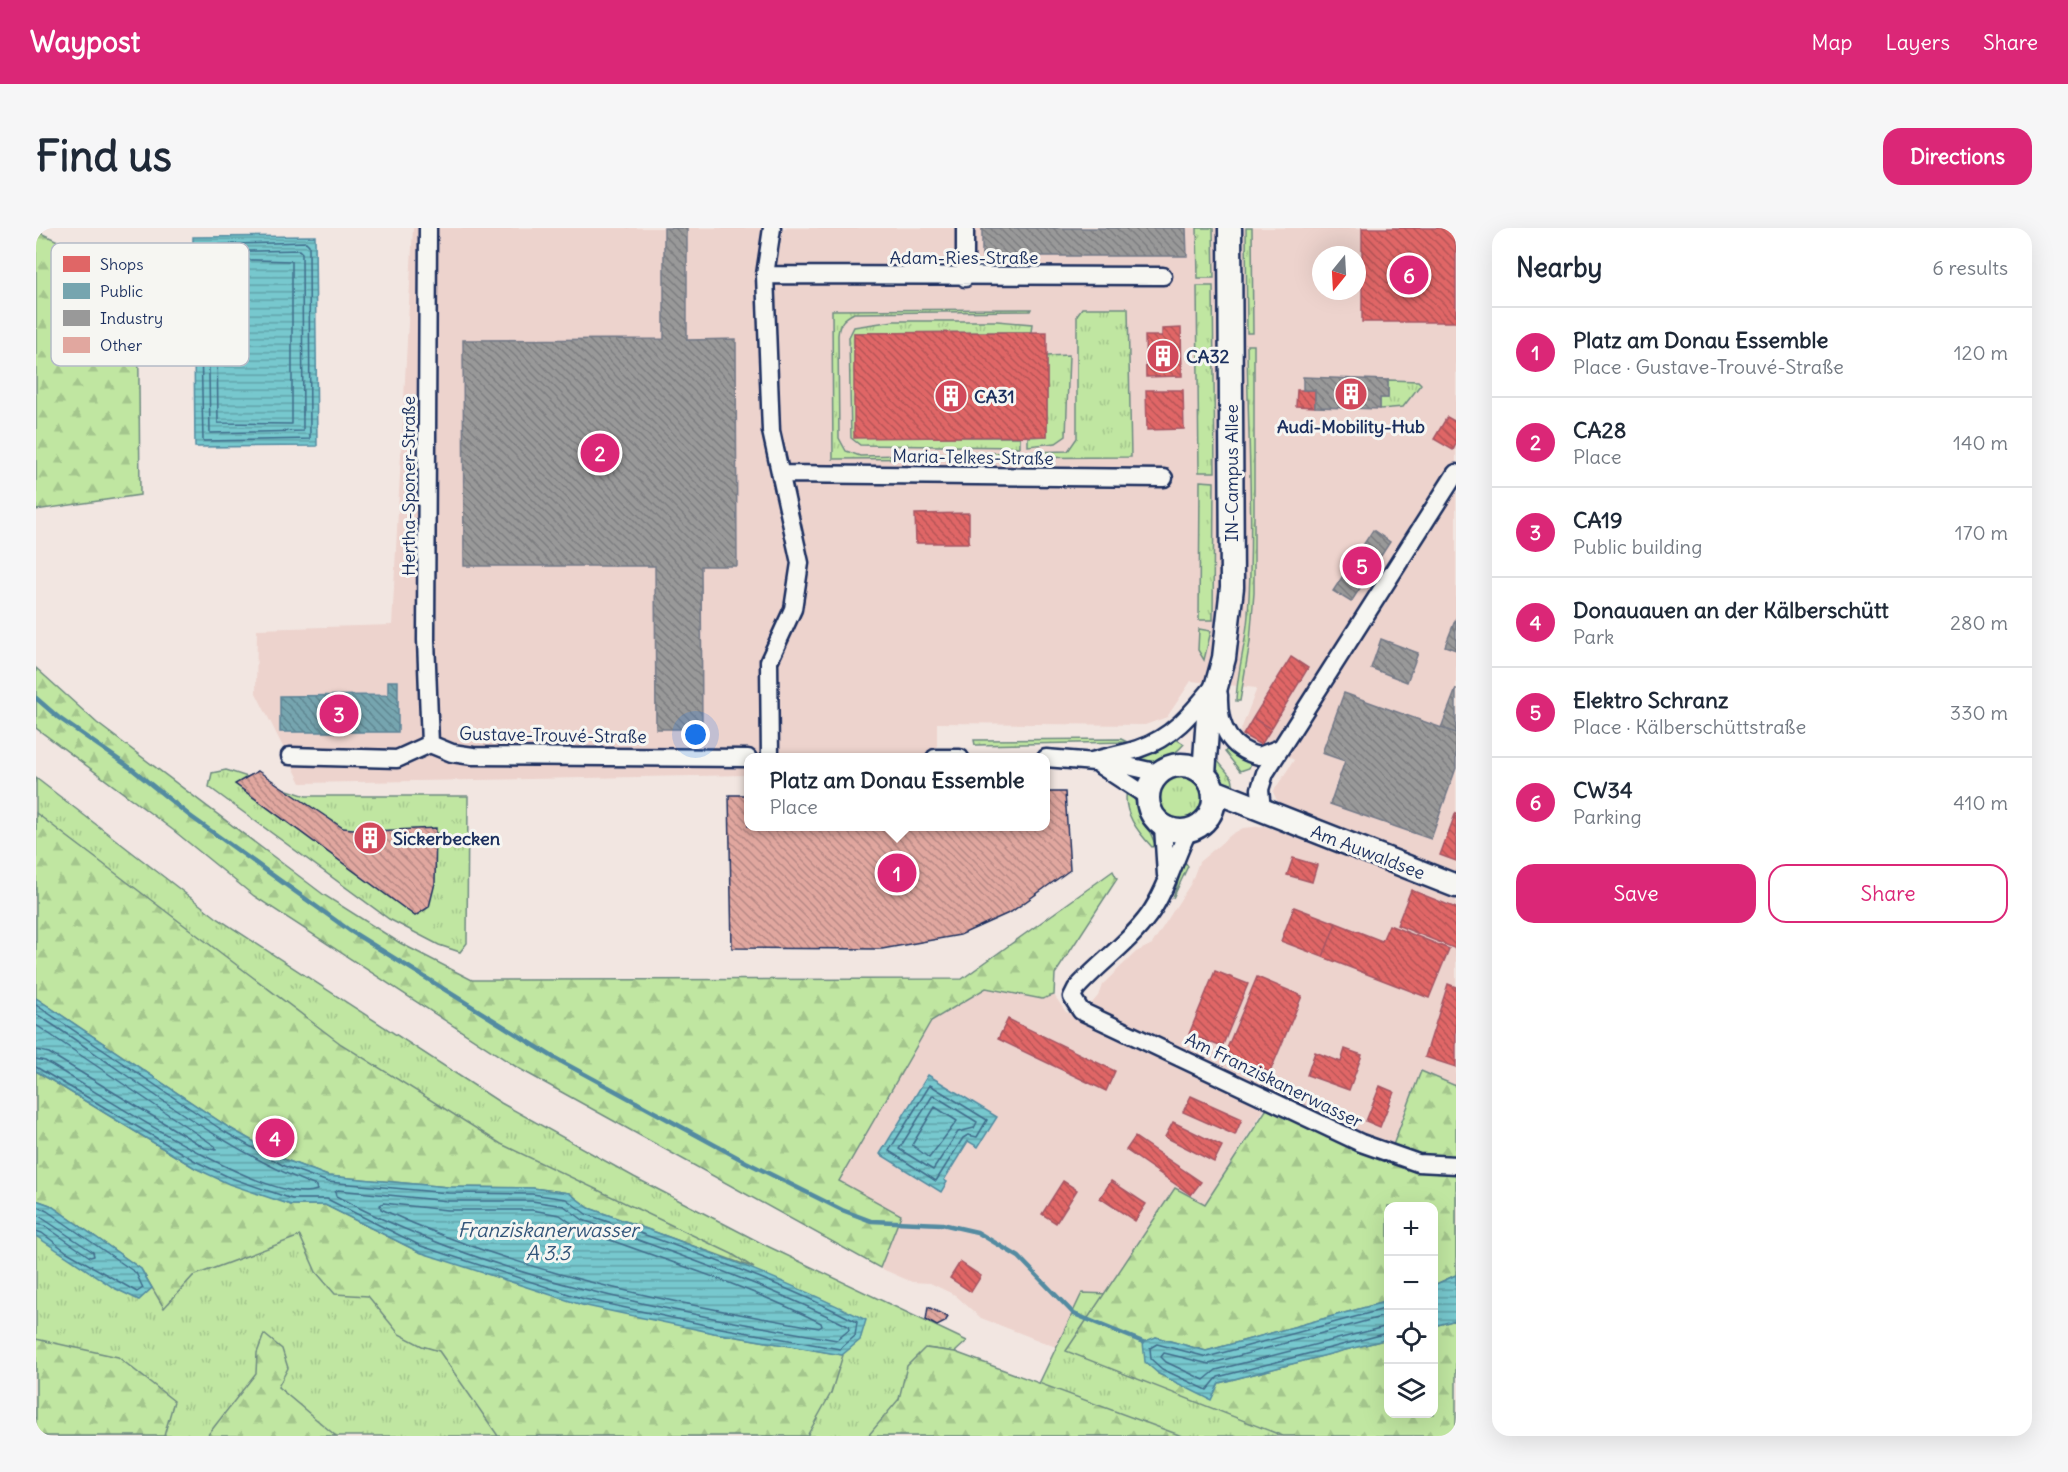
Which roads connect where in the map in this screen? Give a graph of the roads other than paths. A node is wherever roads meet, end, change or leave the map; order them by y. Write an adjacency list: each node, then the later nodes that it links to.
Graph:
1 (428, 228): 13 (street, Hertha-Sponer-Straße)
2 (772, 228): 5 (street)
3 (965, 228): 7 (street)
4 (1230, 228): 11 (street, IN-Campus Allee)
5 (765, 275): 7 (street, Adam-Ries-Straße); 9 (street)
6 (1163, 276): 7 (street, Adam-Ries-Straße)
7 (965, 278)
8 (1456, 473): 14 (street)
9 (781, 474): 10 (street, Maria-Telkes-Straße); 15 (street)
10 (1164, 478)
11 (1220, 678): 12 (street, IN-Campus Allee); 14 (street); 19 (street)
12 (1208, 716): 20 (street, IN-Campus Allee); 21 (street, IN-Campus Allee)
13 (430, 744): 16 (street); 17 (street, Gustave-Trouvé-Straße)
14 (1280, 748): 24 (street)
15 (770, 753)
16 (290, 756)
17 (744, 758)
18 (1050, 758): 19 (street)
19 (1092, 761): 20 (street); 22 (street)
20 (1168, 769): 21 (street); 22 (street)
21 (1209, 782): 23 (street); 24 (street, Am Auwaldsee)
22 (1147, 796): 25 (street)
23 (1210, 814): 24 (street, Am Auwaldsee); 26 (street)
24 (1271, 814): 28 (street, Am Auwaldsee)
25 (1163, 826): 26 (street); 27 (street)
26 (1188, 831): 27 (street)
27 (1167, 879): 29 (street, Am Franziskanerwasser)
28 (1456, 886)
29 (1456, 1165)

